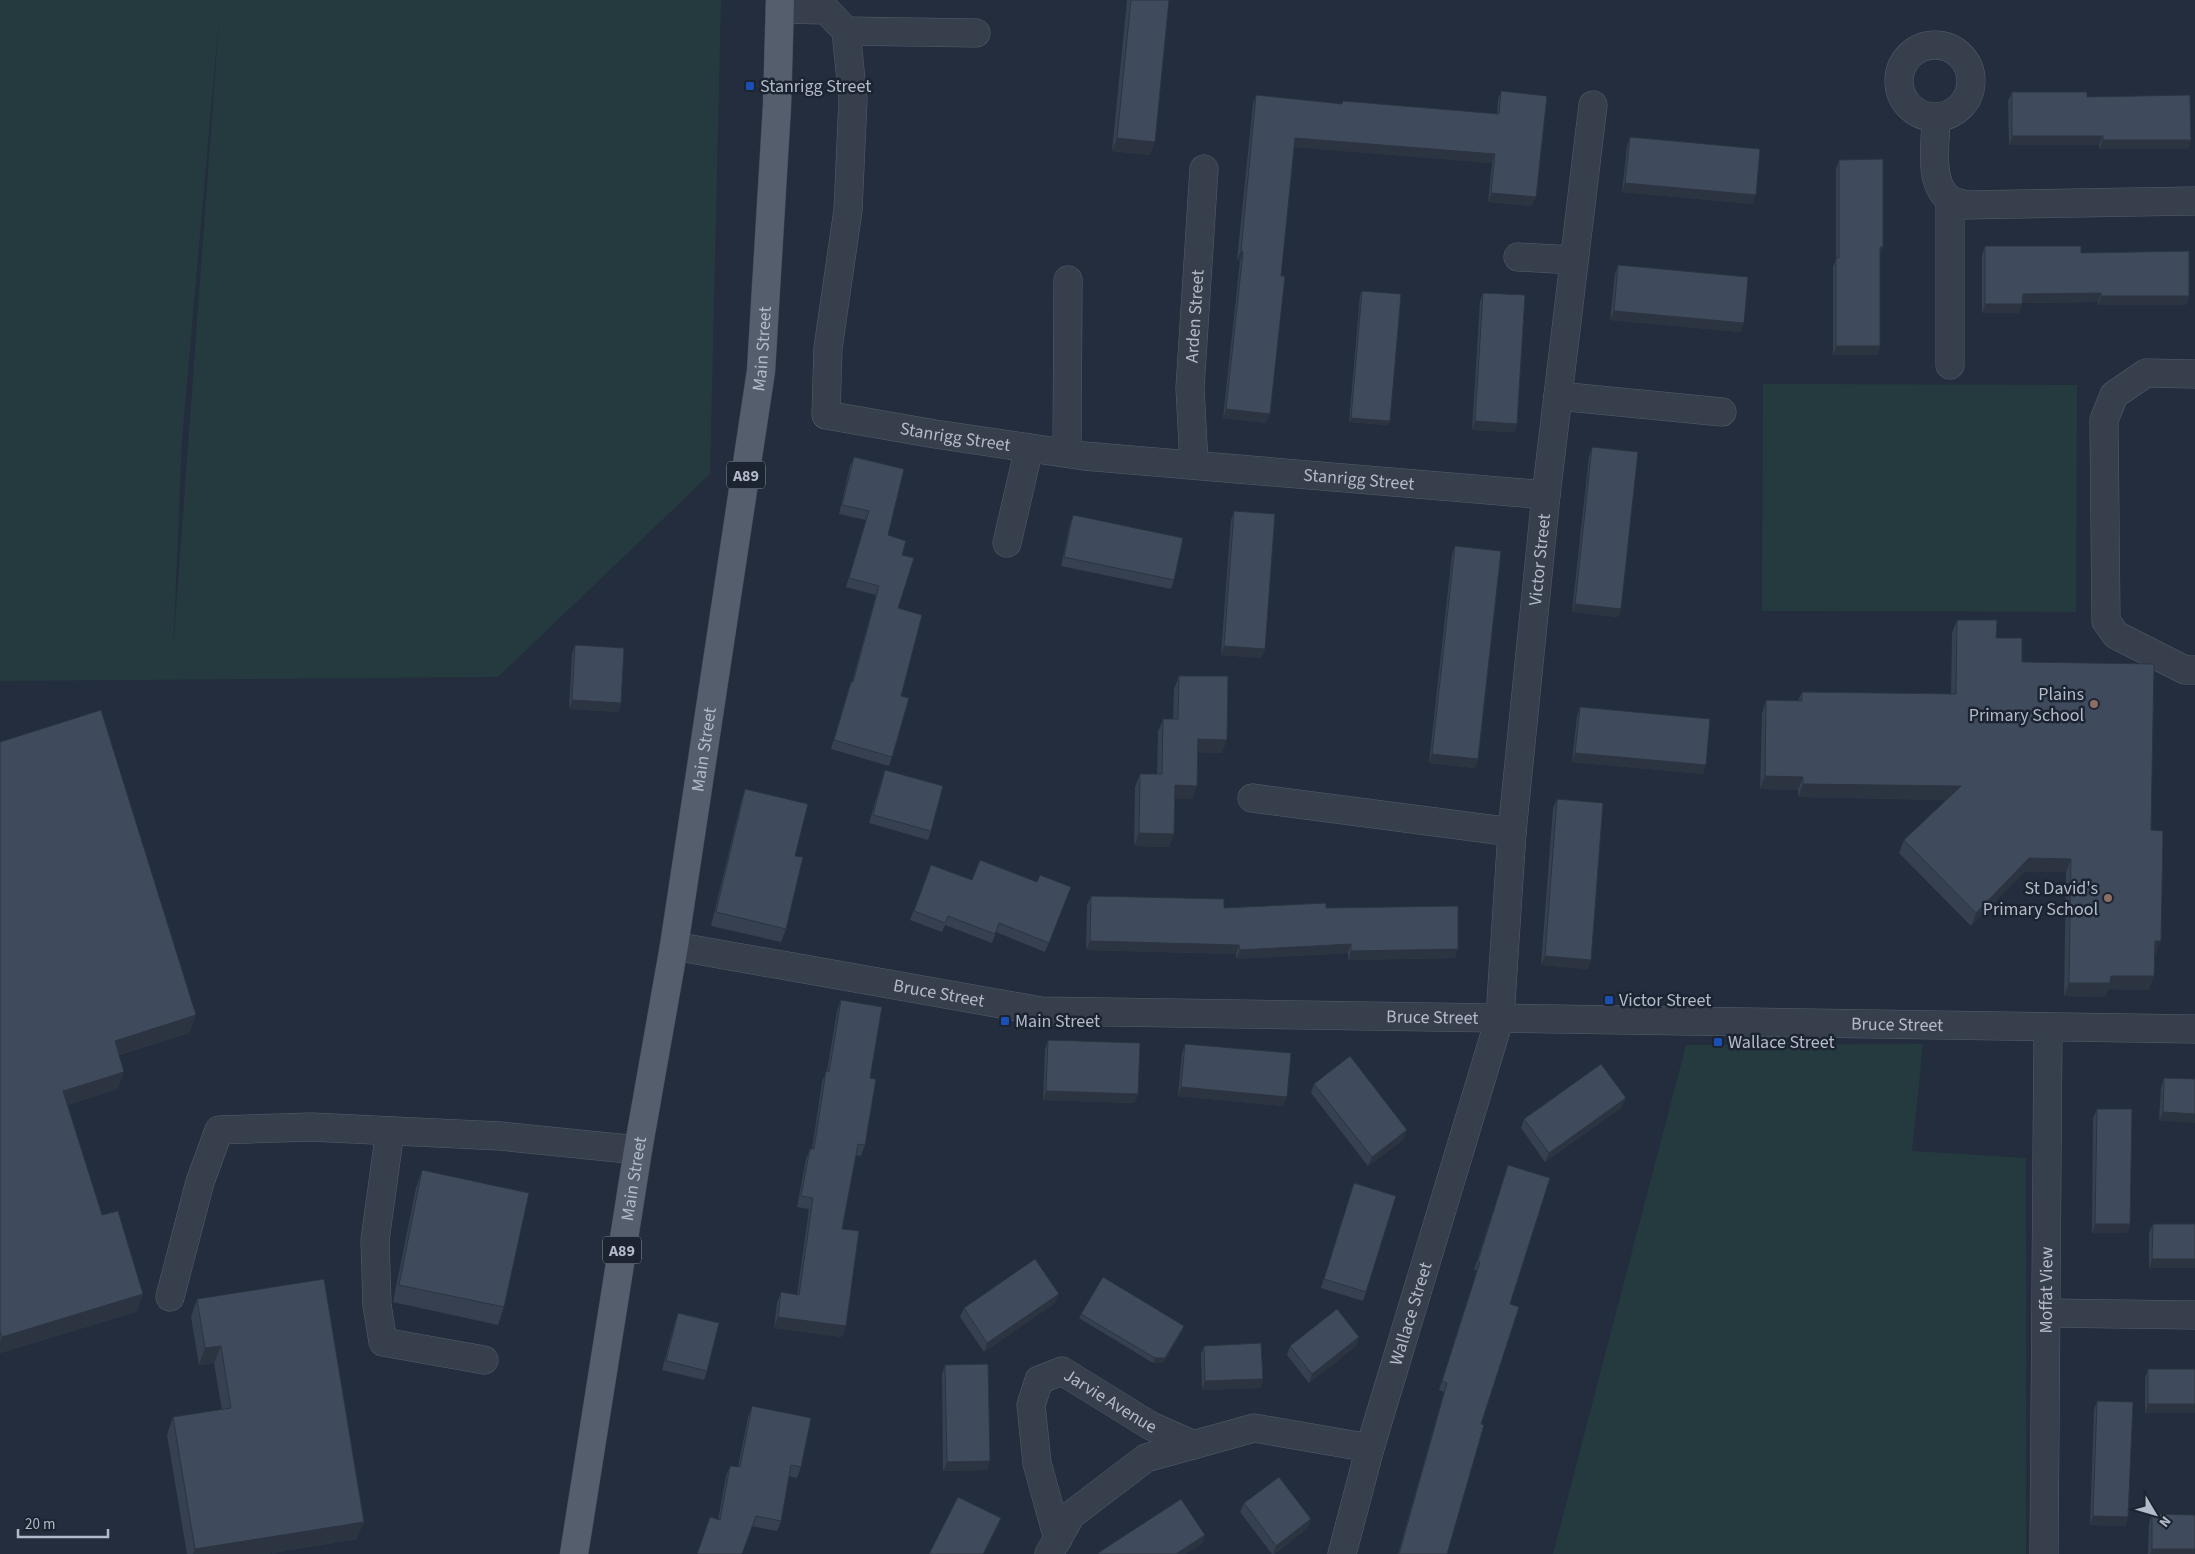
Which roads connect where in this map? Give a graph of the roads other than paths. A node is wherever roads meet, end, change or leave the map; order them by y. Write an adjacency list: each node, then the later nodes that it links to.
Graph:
1 (780, 4): 2 (street); 24 (main road, Main Street / A89)
2 (846, 31): 3 (street); 16 (street, Stanrigg Street)
3 (976, 33)
4 (1593, 105): 10 (street, Victor Street)
5 (1936, 118): 7 (street)
6 (1204, 169): 18 (street, Arden Street)
7 (1950, 200): 8 (street); 12 (street)
8 (2195, 202)
9 (1518, 257): 10 (street)
10 (1574, 260): 14 (street, Victor Street)
11 (1068, 280): 17 (street)
12 (1950, 365)
13 (2195, 374): 21 (street)
14 (1558, 396): 15 (street); 19 (street, Victor Street)
15 (1722, 412)
16 (1029, 448): 17 (street, Stanrigg Street); 20 (street)
17 (1068, 453): 18 (street, Stanrigg Street)
18 (1194, 464): 19 (street, Stanrigg Street)
19 (1546, 495): 23 (street, Victor Street)
20 (1007, 543)
21 (2195, 670)
22 (1252, 798): 23 (street)
23 (1512, 832): 25 (street, Victor Street)
24 (674, 946): 25 (street, Bruce Street); 29 (main road, Main Street / A89)
25 (1500, 1017): 26 (street, Bruce Street); 35 (street, Wallace Street)
26 (2048, 1027): 27 (street, Bruce Street); 31 (street, Moffat View)
27 (2195, 1029)
28 (390, 1131): 29 (street); 30 (street); 33 (street)
29 (638, 1150): 37 (main road, Main Street / A89)
30 (170, 1298)
31 (2046, 1313): 32 (street); 39 (street, Moffat View)
32 (2195, 1315)
33 (484, 1360)
34 (1194, 1445): 35 (street, Jarvie Avenue); 36 (street, Jarvie Avenue); 36 (street, Jarvie Avenue)
35 (1370, 1448): 38 (street, Wallace Street)
36 (1053, 1546)
37 (574, 1554)
38 (1342, 1554)
39 (2044, 1554)

